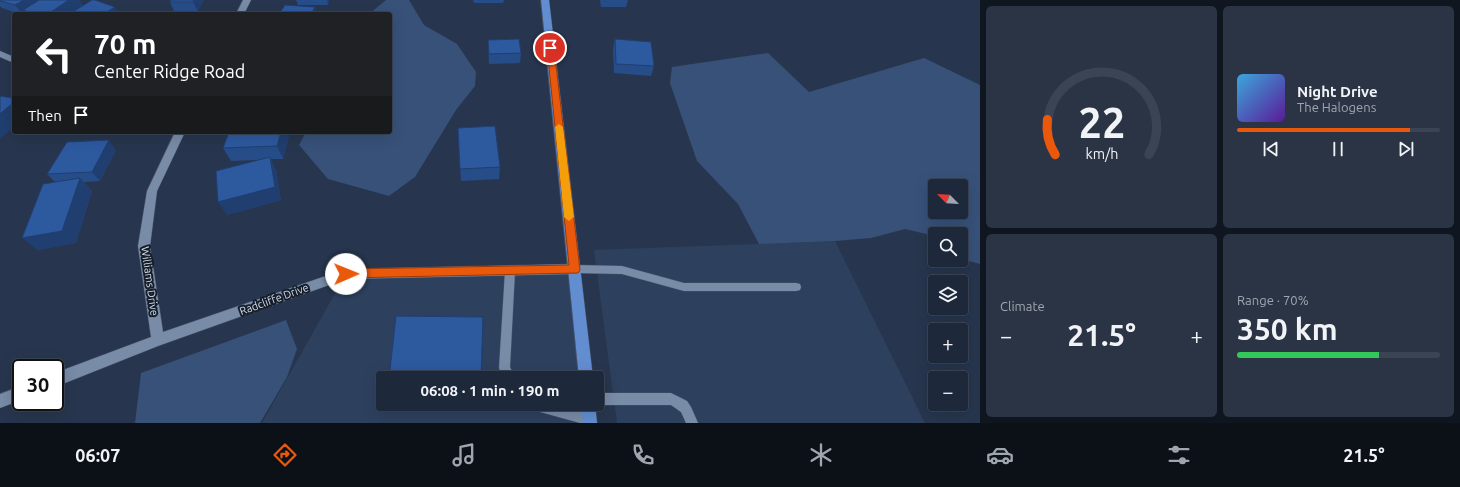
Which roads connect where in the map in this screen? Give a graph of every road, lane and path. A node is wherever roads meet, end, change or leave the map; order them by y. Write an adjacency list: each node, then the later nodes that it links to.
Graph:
1 (247, 0): 3 (street)
2 (545, 0): 7 (main road)
3 (241, 12)
4 (0, 54): 5 (street)
5 (12, 59)
6 (179, 134): 10 (street, Williams Drive)
7 (575, 270): 8 (street, Radcliffe Drive); 9 (lane); 12 (main road)
8 (510, 271): 10 (street, Radcliffe Drive); 11 (lane)
9 (796, 287)
10 (158, 340): 13 (street, Radcliffe Drive)
11 (506, 371)
12 (585, 371)
13 (64, 377)
14 (12, 396): 16 (street)
15 (604, 399): 20 (lane)
16 (0, 401)
17 (556, 411): 19 (lane)
18 (589, 411): 19 (main road)
19 (590, 421)
20 (692, 423)

